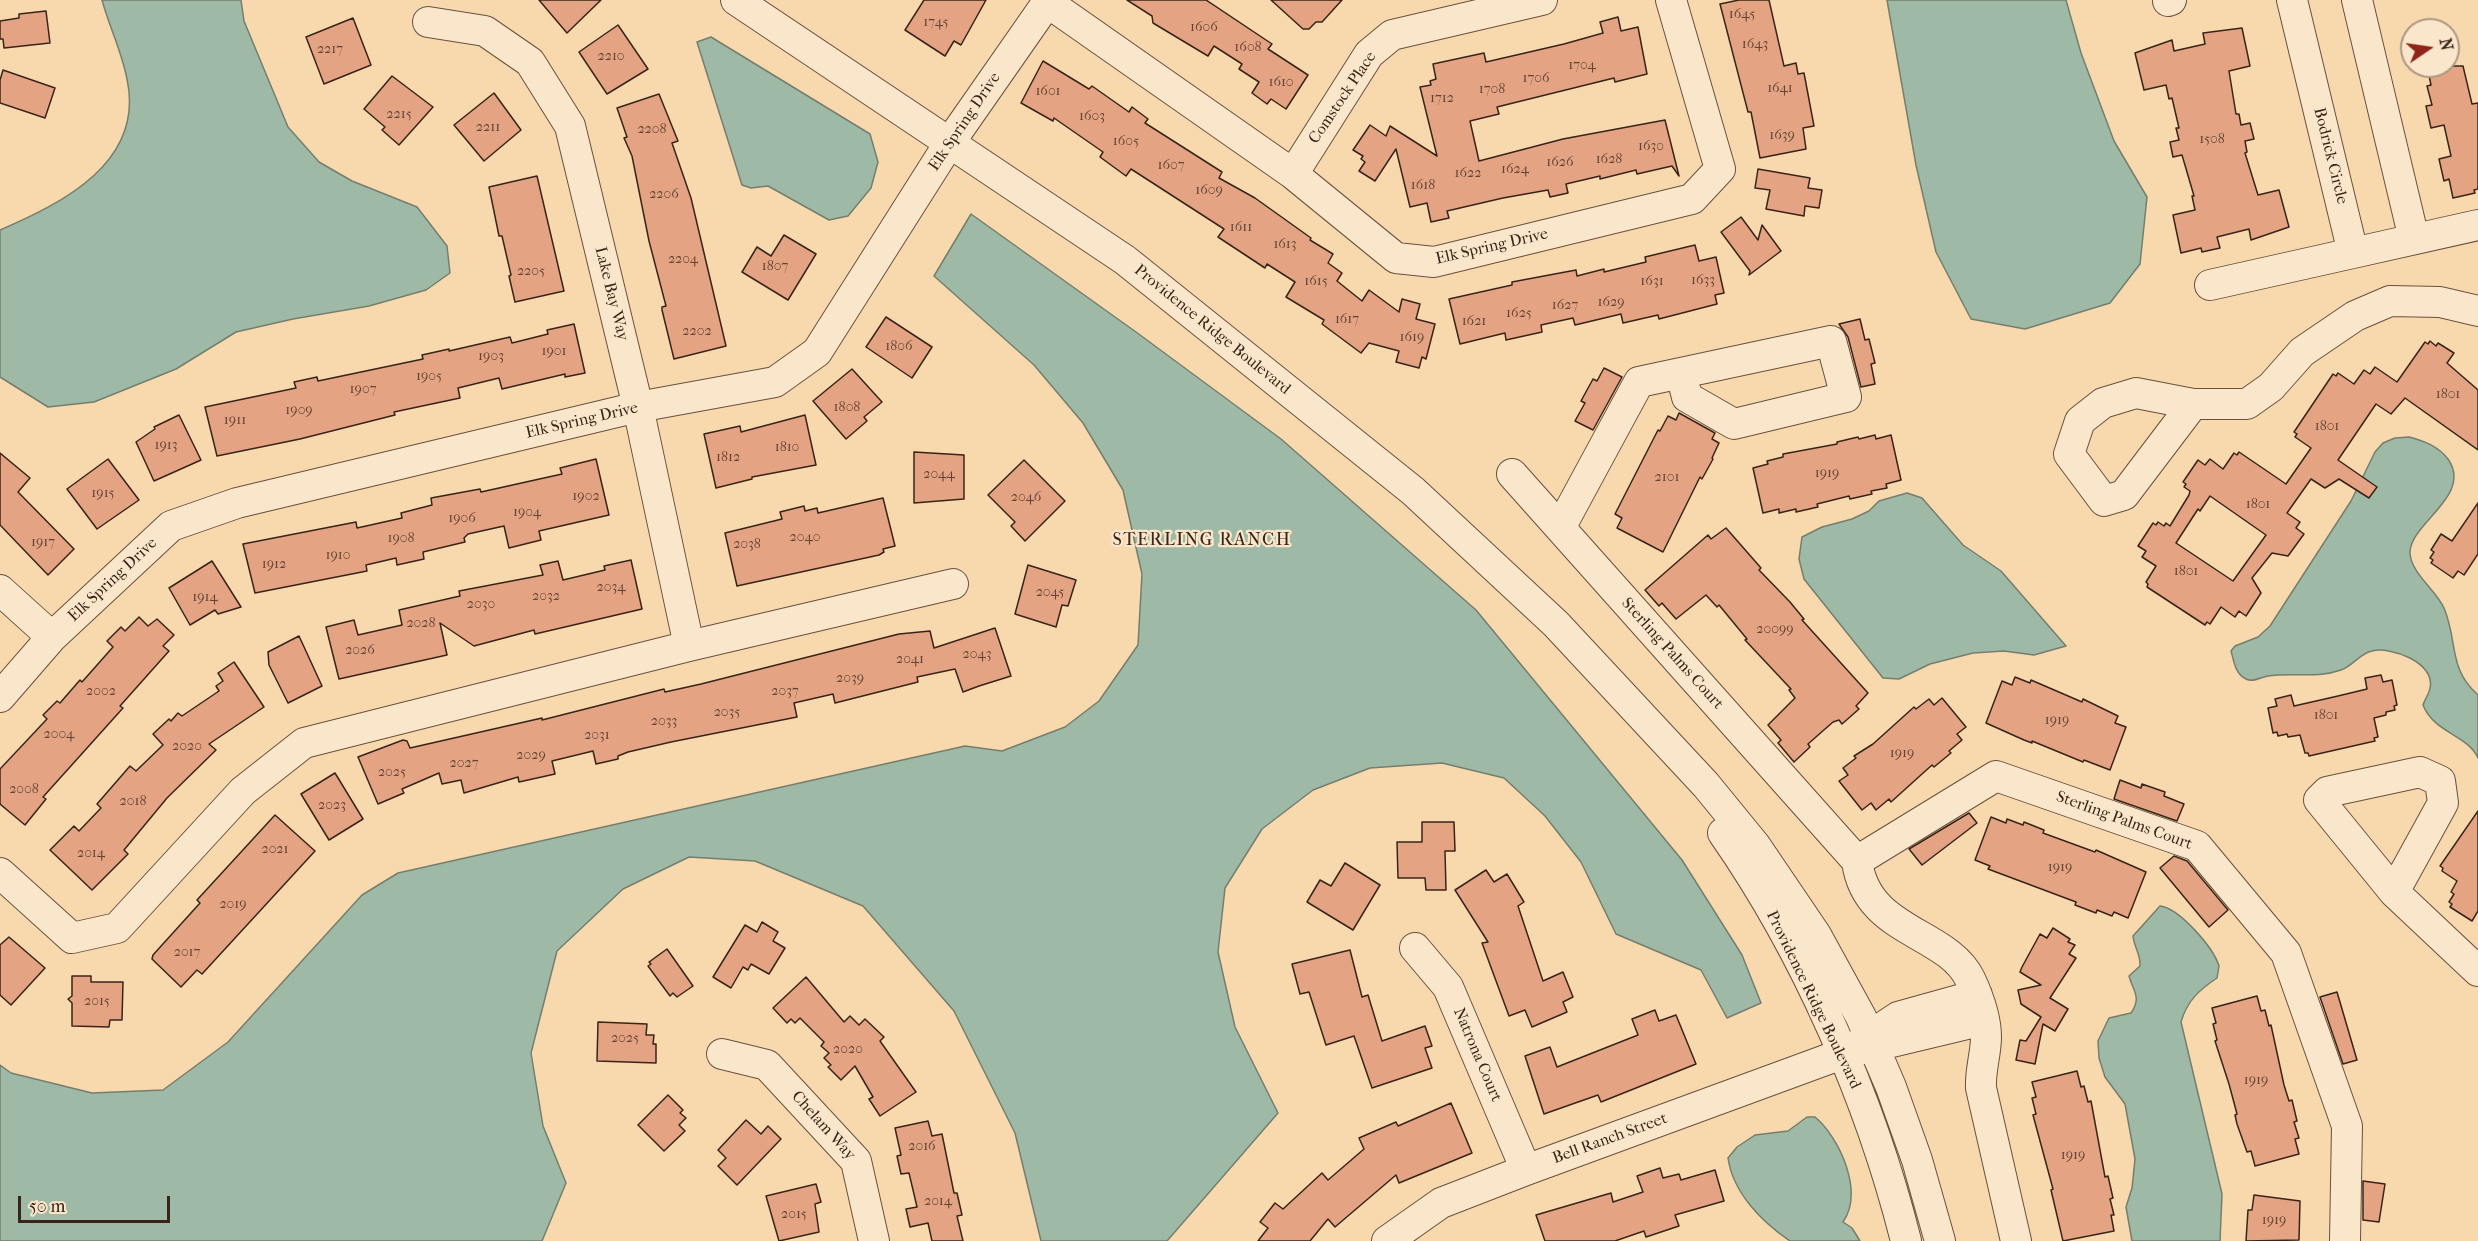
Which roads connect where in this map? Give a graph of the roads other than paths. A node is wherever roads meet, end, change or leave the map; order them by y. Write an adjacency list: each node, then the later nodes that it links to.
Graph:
1 (736, 0): 8 (street, Providence Ridge Boulevard)
2 (1542, 0): 9 (street, Comstock Place)
3 (1671, 0): 9 (street, Elk Spring Drive)
4 (2292, 0): 12 (street, Bodrick Circle)
5 (2357, 0): 11 (street)
6 (1048, 1): 8 (street, Elk Spring Drive); 9 (street, Elk Spring Drive)
7 (428, 22): 17 (street, Lake Bay Way)
8 (950, 142): 17 (street, Elk Spring Drive); 25 (street, Providence Ridge Boulevard)
9 (1293, 174)
10 (2478, 225): 11 (street)
11 (2414, 239): 12 (street)
12 (2353, 253): 13 (street)
13 (2210, 285)
14 (2478, 311): 16 (street)
15 (1681, 373): 15 (street); 19 (street)
16 (2193, 404)
17 (638, 407): 22 (street, Elk Spring Drive); 23 (street, Lake Bay Way)
18 (1512, 474): 19 (street, Sterling Palms Court)
19 (1560, 528): 26 (street, Sterling Palms Court)
20 (953, 584): 23 (street)
21 (0, 590): 22 (street)
22 (52, 637): 24 (street, Elk Spring Drive)
23 (689, 646): 27 (street)
24 (0, 697)
25 (1642, 718): 32 (street, Providence Ridge Boulevard); 34 (street, Providence Ridge Boulevard)
26 (1857, 861): 31 (street, Sterling Palms Court); 41 (street, Sterling Palms Court)
27 (0, 873)
28 (2394, 892): 30 (street)
29 (1415, 948): 35 (street, Natrona Court)
30 (2478, 971)
31 (1980, 1008): 32 (street); 40 (street, Sterling Palms Court)
32 (1872, 1041): 34 (street); 39 (street, Providence Ridge Boulevard)
33 (722, 1053): 36 (street, Chelam Way)
34 (1842, 1054): 35 (street, Bell Ranch Street); 38 (street, Providence Ridge Boulevard)
35 (1526, 1170): 37 (street, Bell Ranch Street)
36 (874, 1241)
37 (1387, 1241)
38 (1906, 1241)
39 (1940, 1241)
40 (2016, 1241)
41 (2344, 1241)

